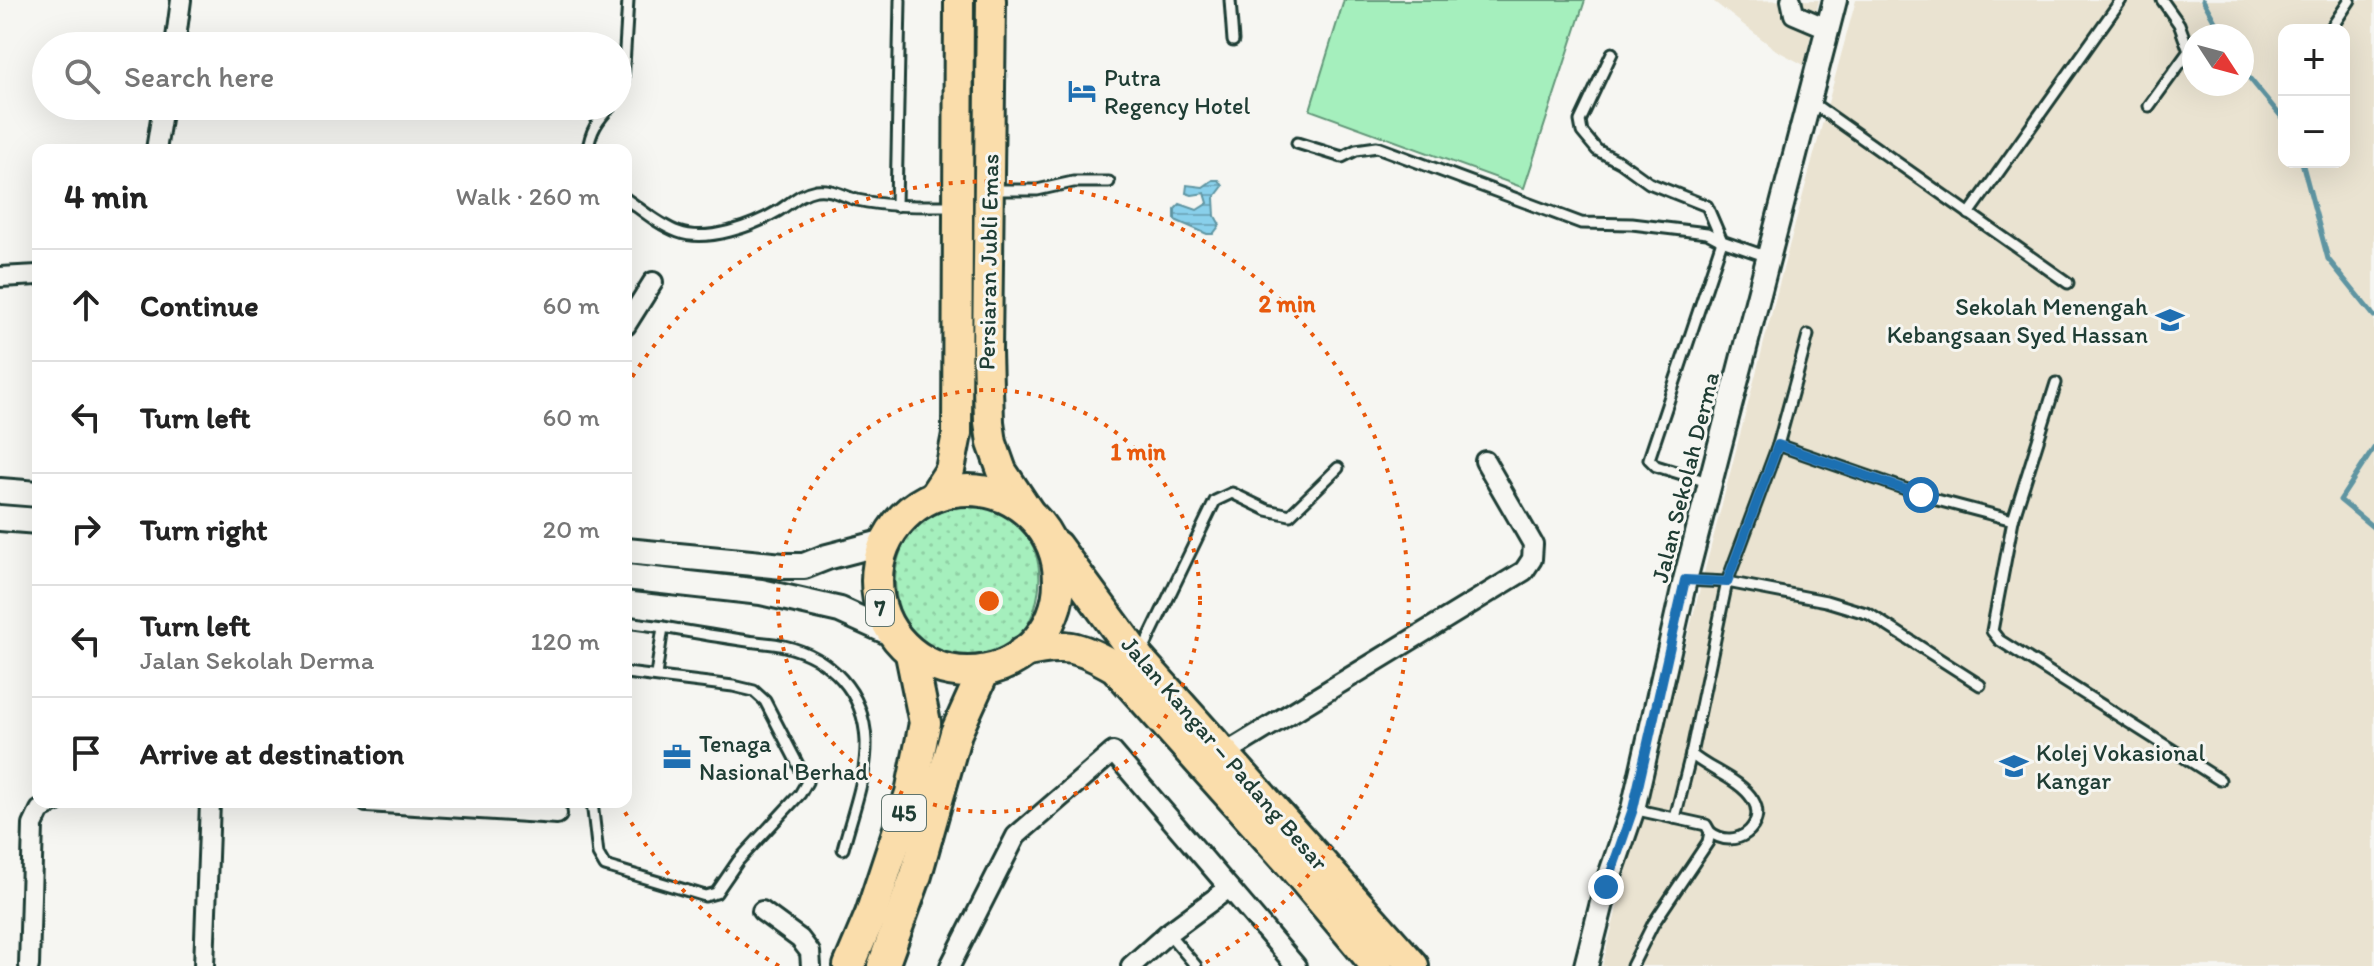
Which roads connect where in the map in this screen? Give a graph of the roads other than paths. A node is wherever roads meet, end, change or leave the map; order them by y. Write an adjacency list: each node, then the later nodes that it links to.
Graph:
1 (181, 0): 14 (street)
2 (628, 0): 15 (lane)
3 (900, 0): 28 (lane)
4 (959, 0): 29 (main road, Persiaran Jubli Emas / 7)
5 (991, 0): 26 (main road, Persiaran Jubli Emas / 7)
6 (1230, 0): 16 (lane)
7 (1791, 0): 13 (street)
8 (1835, 0): 13 (street, Jalan Sekolah Derma)
9 (2121, 0): 30 (lane)
10 (2162, 0): 19 (lane)
11 (2350, 0): 12 (lane)
12 (2334, 24)
13 (1827, 28): 18 (street, Jalan Sekolah Derma)
14 (177, 32)
15 (626, 32)
16 (1233, 41)
17 (1612, 53): 31 (lane)
18 (1808, 100): 30 (lane); 32 (street, Jalan Sekolah Derma)
19 (2149, 106)
20 (161, 120): 23 (street)
21 (598, 120): 24 (lane)
22 (1297, 143): 31 (lane)
23 (157, 144)
24 (589, 144)
25 (1109, 182): 26 (lane)
26 (989, 190): 50 (main road, Persiaran Jubli Emas / 7)
27 (632, 203): 28 (lane)
28 (896, 206): 29 (lane)
29 (958, 206): 46 (main road, Persiaran Jubli Emas / 7)
30 (1969, 214): 36 (lane)
31 (1722, 241): 32 (lane); 43 (lane)
32 (1768, 257): 43 (street, Jalan Sekolah Derma)
33 (32, 275): 34 (street)
34 (0, 277)
35 (653, 282): 37 (street)
36 (2068, 283)
37 (632, 315)
38 (1808, 335): 40 (lane)
39 (2056, 383): 48 (lane)
40 (1778, 445): 48 (lane); 55 (lane)
41 (1485, 461): 65 (street)
42 (1338, 468): 60 (lane)
43 (1711, 483): 54 (street, Jalan Sekolah Derma)
44 (0, 491): 45 (main road)
45 (32, 494)
46 (933, 496): 50 (highway, 7); 51 (highway, 7)
47 (0, 518): 49 (main road)
48 (2013, 520): 67 (lane)
49 (32, 521)
50 (1038, 523): 59 (highway, 7); 60 (highway, Jalan Kangar – Padang Besar / 7)
51 (885, 542): 52 (main road); 58 (highway, 7)
52 (632, 552)
53 (632, 578): 58 (main road)
54 (1685, 580): 55 (lane); 72 (street, Jalan Sekolah Derma)
55 (1727, 582): 64 (lane); 66 (lane)
56 (632, 623): 57 (lane)
57 (663, 627): 63 (lane); 76 (lane)
58 (902, 644): 61 (highway, 7); 84 (highway, 45)
59 (1023, 652): 61 (highway, 7); 89 (highway, Jalan Kangar – Padang Besar / 7)
60 (1139, 659): 65 (highway, Jalan Kangar – Padang Besar / 7)
61 (984, 671): 85 (highway, 45)
62 (632, 673): 63 (lane)
63 (656, 675): 71 (lane)
64 (1980, 685)
65 (1224, 754): 90 (highway, Jalan Kangar – Padang Besar / 7)
66 (1691, 754): 74 (lane); 75 (lane)
67 (2220, 780)
68 (44, 808): 81 (street)
69 (210, 808): 82 (street)
70 (462, 808): 73 (street)
71 (593, 808)
72 (1633, 809): 74 (lane); 91 (street, Jalan Sekolah Derma)
73 (557, 814)
74 (1675, 818): 75 (lane)
75 (1710, 832): 92 (lane)
76 (843, 849)
77 (1229, 888): 79 (street); 80 (street); 88 (street)
78 (762, 911): 83 (street)
79 (1168, 933): 86 (street); 87 (lane)
80 (954, 965)
81 (29, 966)
82 (204, 966)
83 (811, 966)
84 (849, 966)
85 (883, 966)
86 (1131, 966)
87 (1196, 966)
88 (1296, 966)
89 (1377, 966)
90 (1413, 966)
91 (1586, 966)
92 (1632, 966)

